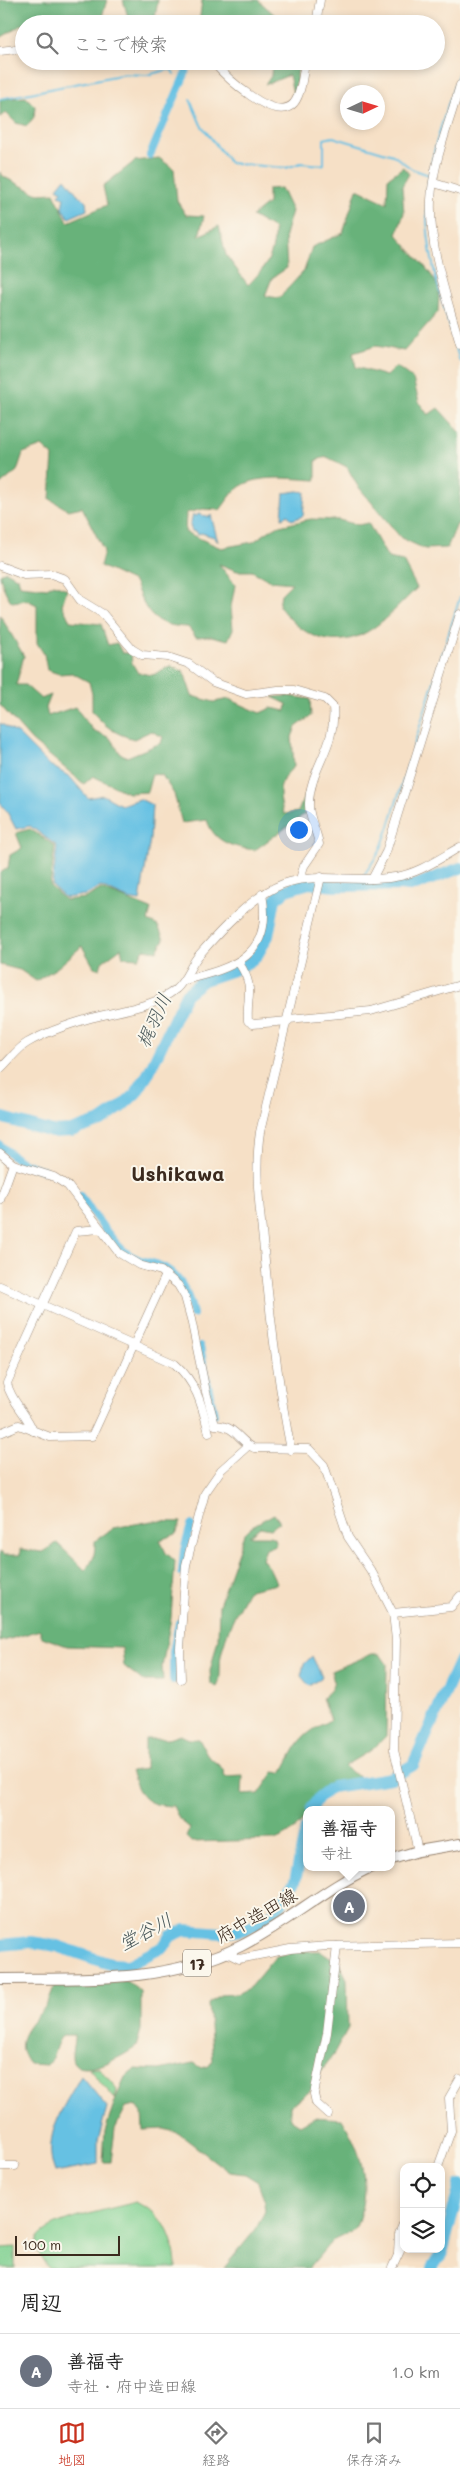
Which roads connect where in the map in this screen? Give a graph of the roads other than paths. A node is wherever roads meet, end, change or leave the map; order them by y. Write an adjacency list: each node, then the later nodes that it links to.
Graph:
1 (320, 0): 2 (street)
2 (318, 15)
3 (15, 49): 4 (street)
4 (0, 51)
5 (220, 70): 6 (street)
6 (303, 70)
7 (460, 85): 8 (street)
8 (434, 183): 9 (street); 10 (street)
9 (460, 191)
10 (460, 344)
11 (0, 566): 14 (street)
12 (460, 614): 16 (street)
13 (460, 847): 16 (street)
14 (300, 878): 15 (street); 17 (street)
15 (321, 879): 16 (street); 21 (street)
16 (372, 879)
17 (262, 894): 18 (street); 19 (street)
18 (239, 964): 19 (street); 21 (street)
19 (184, 980): 22 (street)
20 (460, 985): 21 (street)
21 (288, 1020): 35 (street)
22 (0, 1069)
23 (0, 1153): 24 (street)
24 (13, 1164): 25 (street); 26 (street)
25 (0, 1200)
26 (100, 1229): 27 (street); 29 (street)
27 (166, 1274): 30 (street); 34 (street)
28 (0, 1286): 29 (street)
29 (42, 1305): 30 (street); 31 (street)
30 (132, 1344): 31 (street); 33 (street)
31 (33, 1431): 32 (street)
32 (0, 1433)
33 (209, 1433)
34 (248, 1446): 35 (street); 38 (street)
35 (291, 1450): 37 (street)
36 (460, 1596): 37 (street)
37 (393, 1613): 40 (street)
38 (181, 1679)
39 (460, 1844): 40 (main road)
40 (418, 1851): 41 (main road)
41 (395, 1858)
42 (364, 1871): 45 (main road, 府中造田線 / 17)
43 (460, 1943): 44 (street)
44 (337, 1946): 45 (street); 48 (street)
45 (227, 1953): 46 (main road, 府中造田線 / 17)
46 (0, 1980)
47 (460, 2079): 49 (street)
48 (328, 2114)
49 (439, 2163)
50 (0, 2166): 51 (street)
51 (15, 2166)
52 (400, 2228): 54 (street)
53 (400, 2250): 54 (street)
54 (398, 2254): 55 (street)
55 (392, 2268)

